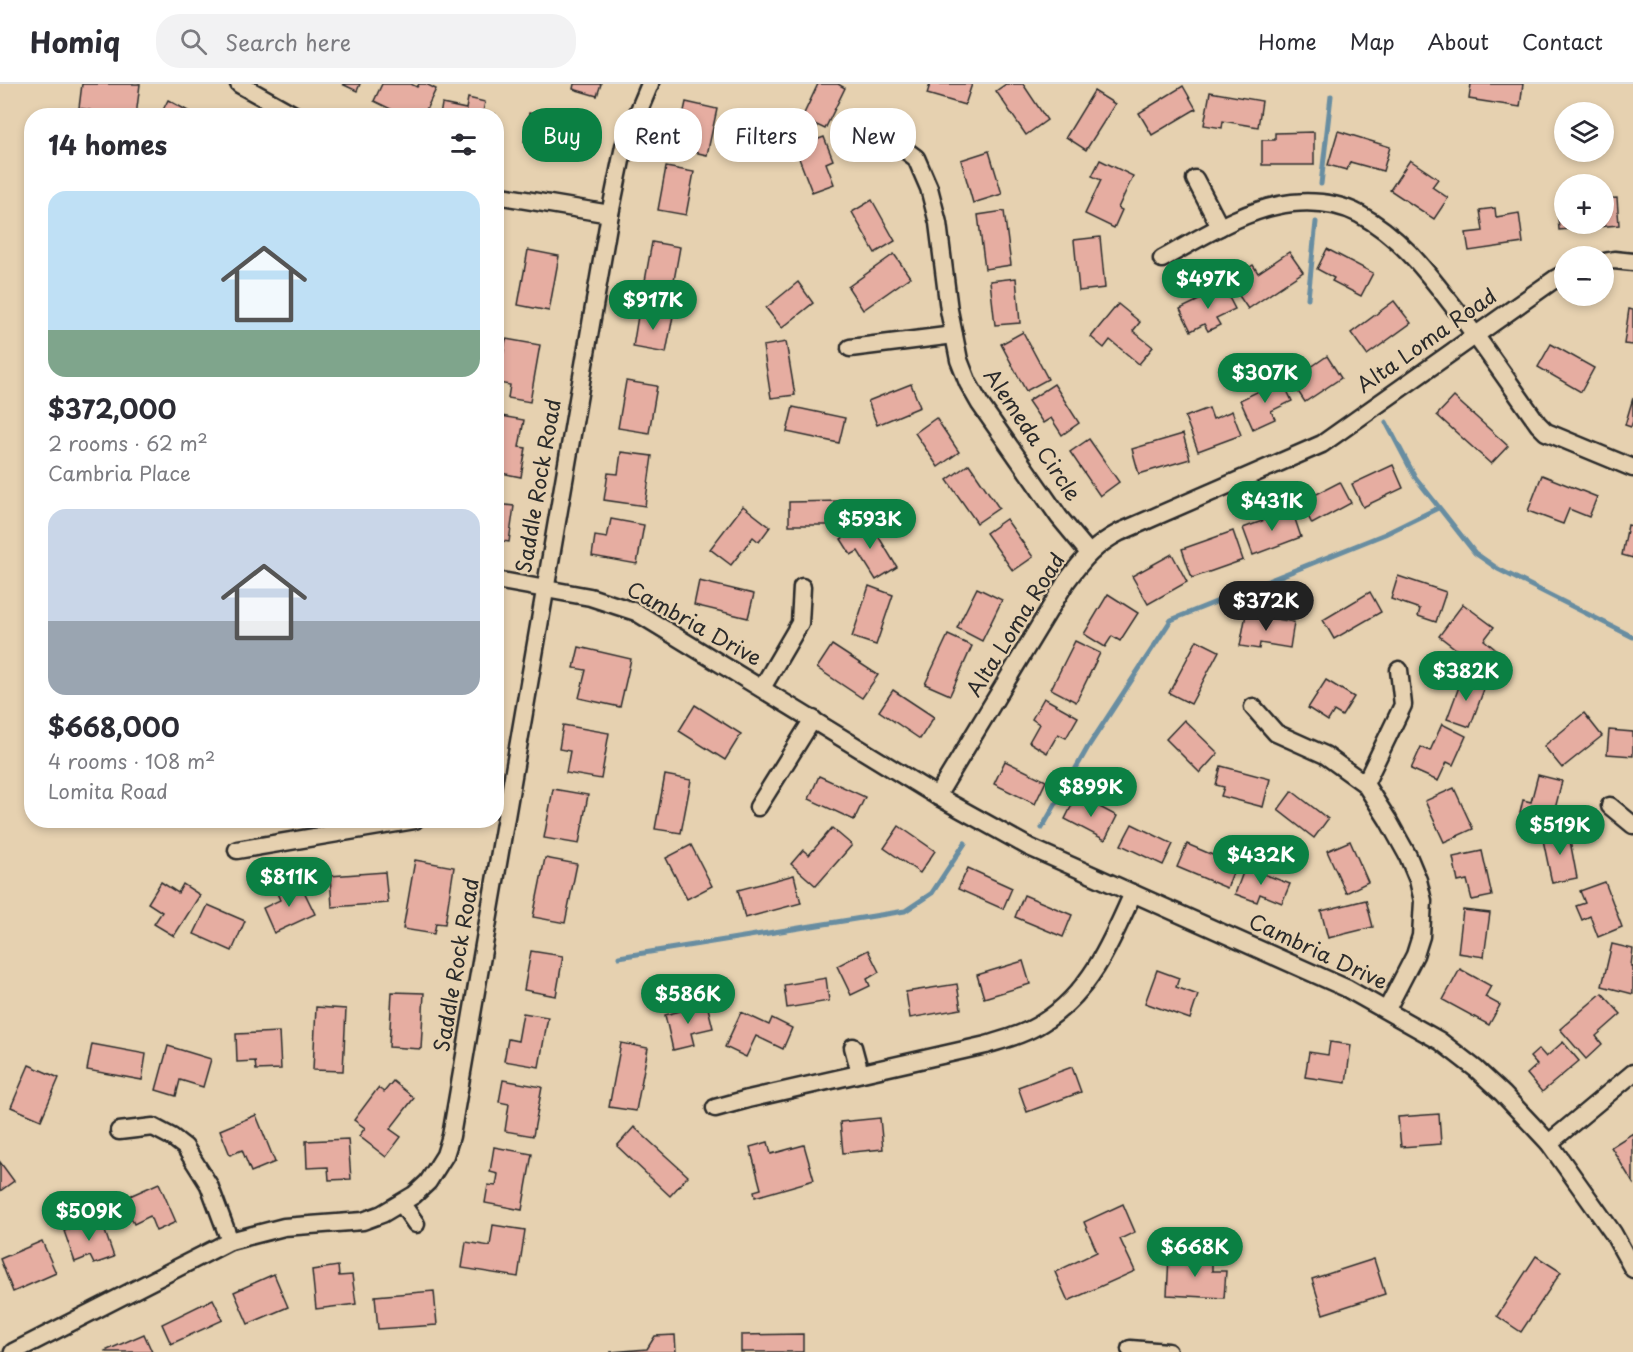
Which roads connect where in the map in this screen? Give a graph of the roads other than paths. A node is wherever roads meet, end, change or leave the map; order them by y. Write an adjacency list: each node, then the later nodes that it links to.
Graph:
1 (239, 84): 3 (street)
2 (650, 84): 7 (street, Saddle Rock Road)
3 (282, 108)
4 (916, 158): 14 (street, Alemeda Circle)
5 (1195, 178): 8 (street)
6 (504, 196): 7 (street)
7 (610, 214): 20 (street, Saddle Rock Road)
8 (1220, 227): 9 (street); 13 (street)
9 (1162, 259)
10 (1614, 262): 11 (street)
11 (1633, 262)
12 (1554, 280): 13 (street, Alta Loma Road)
13 (1475, 334): 16 (street); 17 (street, Alta Loma Road)
14 (954, 335): 15 (street); 17 (street, Alemeda Circle)
15 (850, 348)
16 (1633, 468)
17 (1089, 553): 26 (street, Alta Loma Road)
18 (504, 581): 20 (street, Cambria Drive)
19 (802, 587): 22 (street)
20 (544, 588): 22 (street, Cambria Drive); 27 (street, Saddle Rock Road)
21 (1399, 670): 25 (street)
22 (762, 688): 24 (street, Cambria Drive)
23 (1253, 707): 25 (street)
24 (813, 719): 26 (street, Cambria Drive); 29 (street)
25 (1365, 784): 35 (street)
26 (937, 795): 34 (street, Cambria Drive)
27 (504, 804)
28 (1610, 806): 30 (street)
29 (758, 807)
30 (1633, 825)
31 (367, 828): 33 (street)
32 (500, 828): 42 (street, Saddle Rock Road)
33 (237, 850)
34 (1133, 893): 35 (street, Cambria Drive); 37 (street)
35 (1387, 1010): 41 (street, Cambria Drive)
36 (853, 1047): 37 (street)
37 (860, 1073): 39 (street)
38 (1633, 1073): 41 (street)
39 (715, 1108)
40 (119, 1131): 44 (street)
41 (1549, 1143): 45 (street, Cambria Drive)
42 (402, 1204): 43 (street); 44 (street, Saddle Rock Road)
43 (416, 1224)
44 (230, 1241): 47 (street, Saddle Rock Road)
45 (1633, 1269)
46 (1130, 1349): 48 (street)
47 (13, 1352)
48 (1168, 1352)

